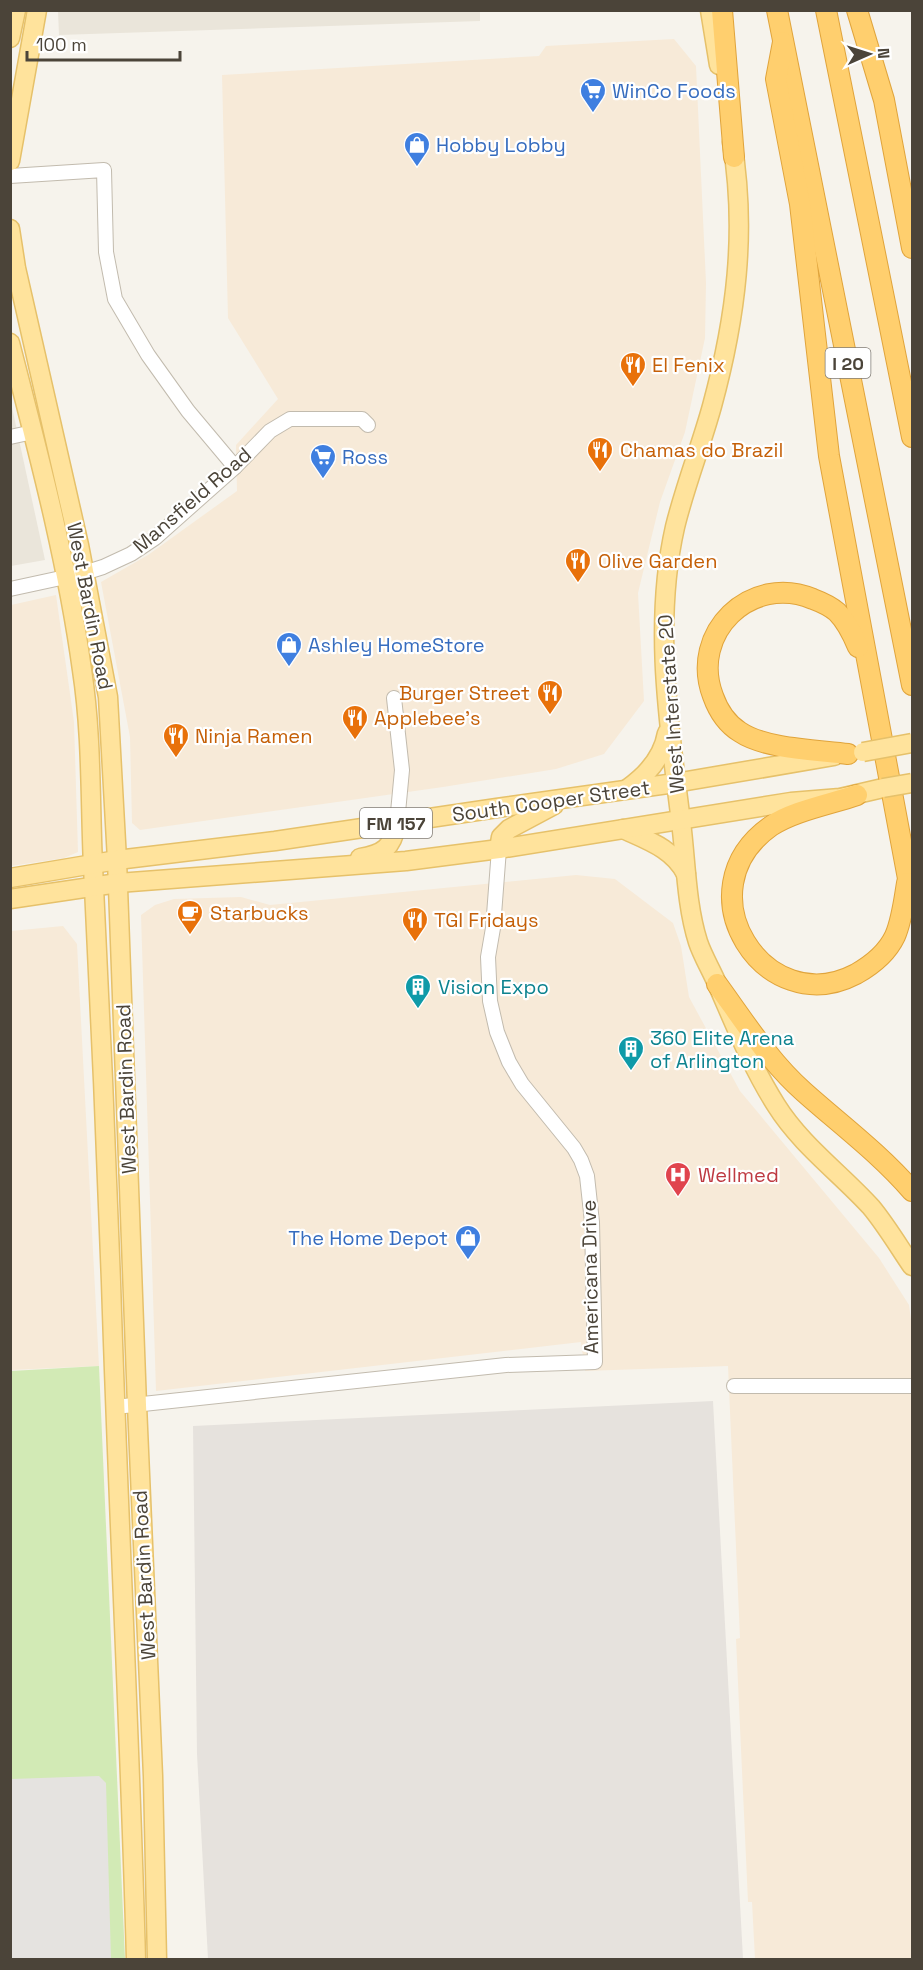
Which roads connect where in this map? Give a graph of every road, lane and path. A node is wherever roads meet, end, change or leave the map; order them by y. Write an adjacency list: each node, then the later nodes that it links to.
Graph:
1 (15, 10): 8 (main road)
2 (37, 10): 12 (main road)
3 (710, 10): 11 (main road, West Interstate 20)
4 (722, 10): 11 (highway)
5 (777, 10): 9 (highway, I 20)
6 (826, 10): 21 (highway, I 20)
7 (858, 10): 10 (highway)
8 (10, 38)
9 (783, 42): 25 (highway, I 20); 27 (highway)
10 (884, 99): 14 (highway); 16 (highway)
11 (734, 157): 28 (main road, West Interstate 20)
12 (10, 161)
13 (10, 176): 22 (street)
14 (912, 194)
15 (10, 229): 23 (main road, West Bardin Road)
16 (912, 248)
17 (10, 344): 19 (main road, West Bardin Road)
18 (368, 425): 22 (street, Mansfield Road)
19 (33, 432): 20 (street); 23 (main road, West Bardin Road)
20 (10, 437)
21 (912, 437)
22 (235, 467): 23 (street, Mansfield Road)
23 (75, 575): 24 (street, Mansfield Road); 40 (main road, West Bardin Road); 41 (main road, West Bardin Road)
24 (10, 589)
25 (912, 685)
26 (394, 698): 37 (street)
27 (876, 704): 30 (highway); 45 (highway)
28 (670, 719): 31 (main road, West Interstate 20); 33 (main road)
29 (912, 743): 30 (main road, South Cooper Street / FM 157, bridge)
30 (855, 753): 31 (main road, South Cooper Street / FM 157)
31 (675, 783): 33 (main road, South Cooper Street / FM 157); 36 (main road, West Interstate 20)
32 (912, 783): 34 (main road, South Cooper Street / FM 157, bridge)
33 (624, 791): 35 (main road, South Cooper Street / FM 157)
34 (856, 795): 36 (main road, South Cooper Street / FM 157); 45 (highway)
35 (564, 800): 37 (main road, South Cooper Street / FM 157); 39 (main road)
36 (681, 820): 38 (main road, South Cooper Street / FM 157); 43 (main road, West Interstate 20)
37 (396, 823): 40 (main road, South Cooper Street / FM 157); 42 (main road)
38 (623, 829): 39 (main road, South Cooper Street / FM 157); 43 (main road)
39 (499, 849): 42 (main road, South Cooper Street / FM 157); 57 (street, Americana Drive)
40 (117, 860): 41 (main road, South Cooper Street / FM 157); 46 (main road, West Bardin Road)
41 (93, 864): 44 (main road, South Cooper Street / FM 157); 47 (main road, West Bardin Road)
42 (311, 868): 46 (main road, South Cooper Street / FM 157)
43 (687, 876): 50 (main road, West Interstate 20)
44 (10, 878)
45 (908, 878): 49 (highway)
46 (118, 883): 47 (main road, South Cooper Street / FM 157); 51 (main road, West Bardin Road)
47 (94, 885): 48 (main road, South Cooper Street / FM 157); 52 (main road, West Bardin Road)
48 (10, 899)
49 (912, 900)
50 (717, 984): 53 (highway); 54 (main road, West Interstate 20)
51 (129, 1152): 52 (main road); 57 (main road, West Bardin Road)
52 (106, 1154): 58 (main road, West Bardin Road)
53 (912, 1191)
54 (912, 1266)
55 (734, 1386): 56 (street)
56 (912, 1386)
57 (137, 1405): 58 (street, Americana Drive); 59 (main road, West Bardin Road)
58 (115, 1407): 60 (main road, West Bardin Road)
59 (153, 1776): 60 (main road); 62 (main road, West Bardin Road)
60 (131, 1777): 61 (main road, West Bardin Road)
61 (136, 1959)
62 (157, 1959)

